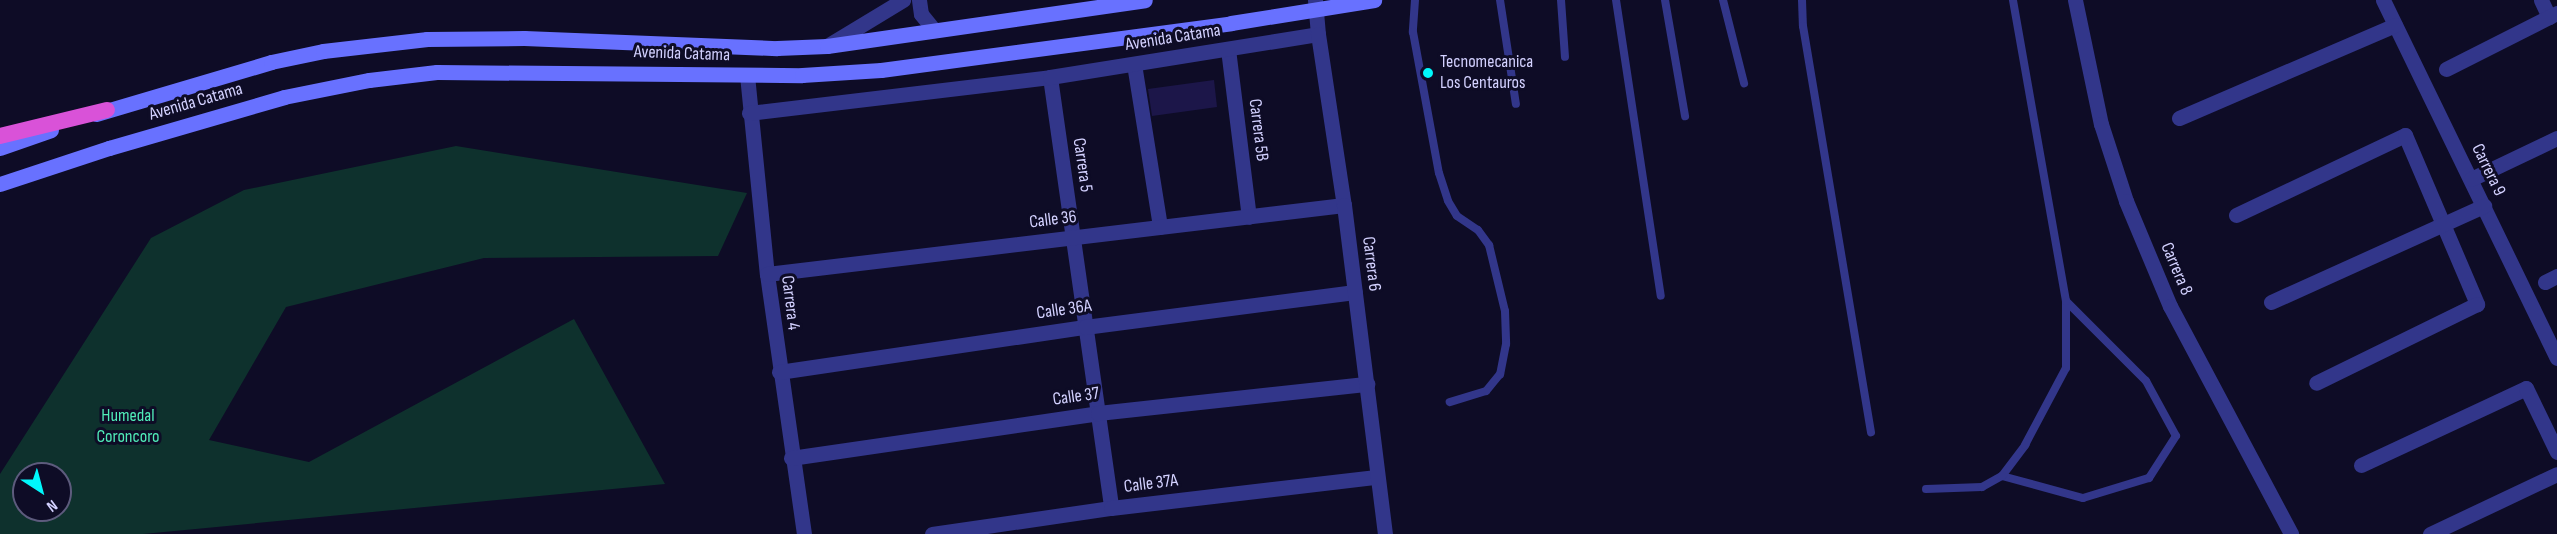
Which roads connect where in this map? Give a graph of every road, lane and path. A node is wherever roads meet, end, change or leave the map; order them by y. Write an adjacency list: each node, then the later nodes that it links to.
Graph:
1 (903, 0): 21 (street)
2 (919, 0): 19 (street)
3 (1144, 0): 19 (main road, Avenida Catama)
4 (1374, 0): 16 (main road, Avenida Catama)
5 (1415, 0): 56 (lane)
6 (1500, 0): 29 (lane)
7 (1561, 0): 23 (lane)
8 (1616, 0): 48 (lane)
9 (1665, 0): 32 (lane)
10 (1723, 0): 28 (lane)
11 (1802, 0): 58 (lane)
12 (2013, 0): 49 (lane)
13 (2075, 0): 70 (street, Carrera 8)
14 (2383, 0): 18 (street, Carrera 9)
15 (2541, 0): 17 (street)
16 (1316, 5): 20 (street, Carrera 6); 26 (main road, Avenida Catama)
17 (2553, 15): 25 (street)
18 (2395, 26): 33 (street); 37 (street, Carrera 9)
19 (934, 30): 21 (main road, Avenida Catama)
20 (1317, 34): 22 (street, Avenida Catama); 39 (street, Carrera 6)
21 (827, 45): 30 (main road, Avenida Catama)
22 (1228, 49): 24 (street, Avenida Catama); 42 (street, Carrera 5B)
23 (1565, 57)
24 (1134, 63): 27 (street, Avenida Catama); 44 (street)
25 (2446, 69)
26 (747, 75): 31 (street, Carrera 4); 38 (main road, Avenida Catama)
27 (1050, 77): 31 (street, Avenida Catama); 45 (street, Carrera 5)
28 (1744, 83)
29 (1516, 104)
30 (107, 110): 34 (highway); 36 (main road, Avenida Catama)
31 (749, 113): 46 (street, Carrera 4)
32 (1685, 116)
33 (2179, 118)
34 (0, 136)
35 (2557, 138): 37 (street)
36 (0, 148)
37 (2471, 179): 40 (street, Carrera 9)
38 (0, 184)
39 (1344, 205): 42 (street, Calle 36); 47 (street, Carrera 6)
40 (2484, 206): 43 (street); 52 (street, Carrera 9)
41 (2236, 215): 43 (street)
42 (1249, 217): 44 (street, Calle 36)
43 (2444, 224): 50 (street); 54 (street)
44 (1160, 227): 45 (street, Calle 36)
45 (1072, 238): 46 (street, Calle 36); 51 (street, Carrera 5)
46 (767, 274): 53 (street, Carrera 4)
47 (1354, 292): 51 (street, Calle 36A); 55 (street, Carrera 6)
48 (1661, 296)
49 (2066, 301): 63 (lane); 63 (lane)
50 (2271, 302)
51 (1085, 327): 53 (street, Calle 36A); 57 (street, Carrera 5)
52 (2557, 358)
53 (779, 372): 60 (street, Carrera 4)
54 (2316, 383)
55 (1366, 384): 57 (street, Calle 37); 64 (street, Carrera 6)
56 (1450, 402)
57 (1098, 413): 60 (street, Calle 37); 66 (street, Carrera 5)
58 (1871, 432)
59 (2557, 452): 61 (street)
60 (791, 458): 67 (street, Carrera 4)
61 (2361, 465)
62 (2557, 474): 71 (street)
63 (2002, 476): 65 (lane)
64 (1376, 477): 66 (street, Calle 37A); 69 (street, Carrera 6)
65 (1926, 489)
66 (1111, 508): 68 (street, Calle 37A)
67 (804, 534)
68 (932, 534)
69 (1384, 534)
70 (2290, 534)
71 (2430, 534)

